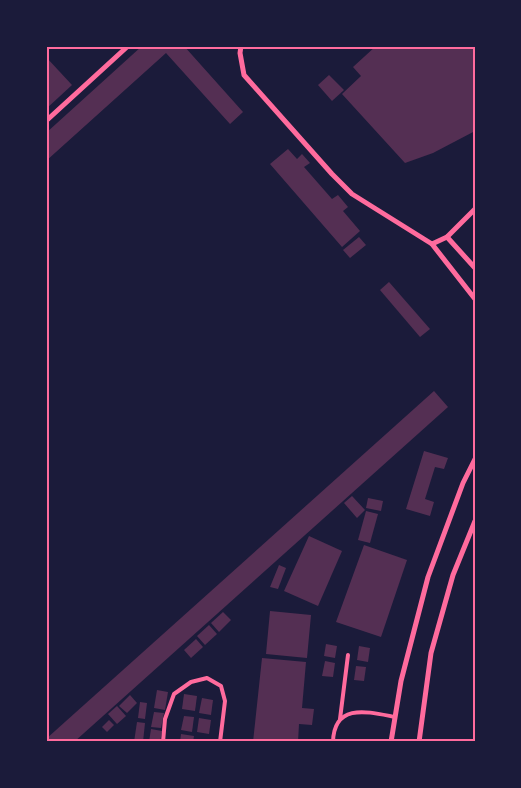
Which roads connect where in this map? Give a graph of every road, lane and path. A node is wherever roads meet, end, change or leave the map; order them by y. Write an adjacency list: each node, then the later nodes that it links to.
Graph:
1 (128, 46): 3 (street)
2 (241, 46): 6 (street)
3 (46, 121)
4 (475, 209): 5 (street)
5 (446, 237): 6 (street); 7 (street)
6 (432, 244): 8 (street)
7 (475, 268)
8 (475, 299)
9 (475, 460): 12 (street)
10 (475, 521): 18 (street)
11 (348, 655): 13 (lane)
12 (395, 718): 13 (lane); 17 (street)
13 (340, 719): 16 (lane)
14 (163, 742): 15 (lane)
15 (220, 742)
16 (333, 742)
17 (391, 742)
18 (419, 742)

